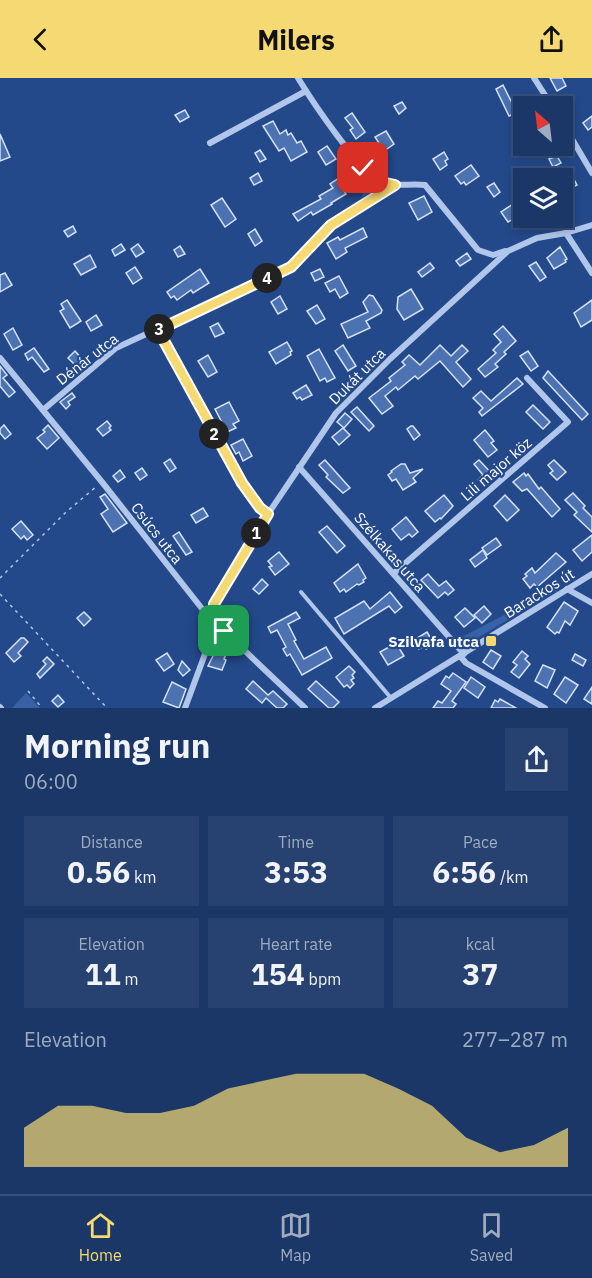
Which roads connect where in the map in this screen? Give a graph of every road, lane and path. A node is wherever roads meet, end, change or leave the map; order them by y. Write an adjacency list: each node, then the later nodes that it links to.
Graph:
1 (298, 78): 3 (street)
2 (534, 78): 4 (street)
3 (306, 91): 6 (street); 8 (street)
4 (546, 96)
5 (573, 141): 7 (street)
6 (210, 142)
7 (592, 173)
8 (395, 185): 11 (street); 13 (street, Dénár utca)
9 (592, 225): 10 (street, Dukát utca)
10 (566, 233): 11 (street, Dukát utca); 12 (street)
11 (508, 250): 17 (street, Dukát utca)
12 (592, 273)
13 (158, 330): 16 (street, Dénár utca); 19 (street)
14 (0, 358): 16 (street, Csúcs utca)
15 (527, 378): 20 (street, Lili major köz)
16 (43, 410): 18 (street, Csúcs utca)
17 (299, 467): 19 (street, Dukát utca); 20 (street, Szélkakas utca)
18 (102, 482): 22 (path); 27 (street, Csúcs utca)
19 (268, 514): 27 (street, Dukát utca)
20 (394, 573): 29 (street, Szélkakas utca)
21 (592, 574): 23 (street, Barackos út)
22 (0, 578)
23 (567, 589): 26 (street); 29 (street, Barackos út)
24 (301, 592): 31 (lane)
25 (0, 594): 33 (path)
26 (592, 603)
27 (211, 620): 28 (street)
28 (212, 628): 34 (street); 35 (street)
29 (462, 655): 31 (street, Barackos út); 37 (street)
30 (28, 691): 32 (path)
31 (392, 698): 36 (street, Barackos út)
32 (42, 708)
33 (107, 708)
34 (185, 708)
35 (305, 708)
36 (375, 708)
37 (545, 708)

